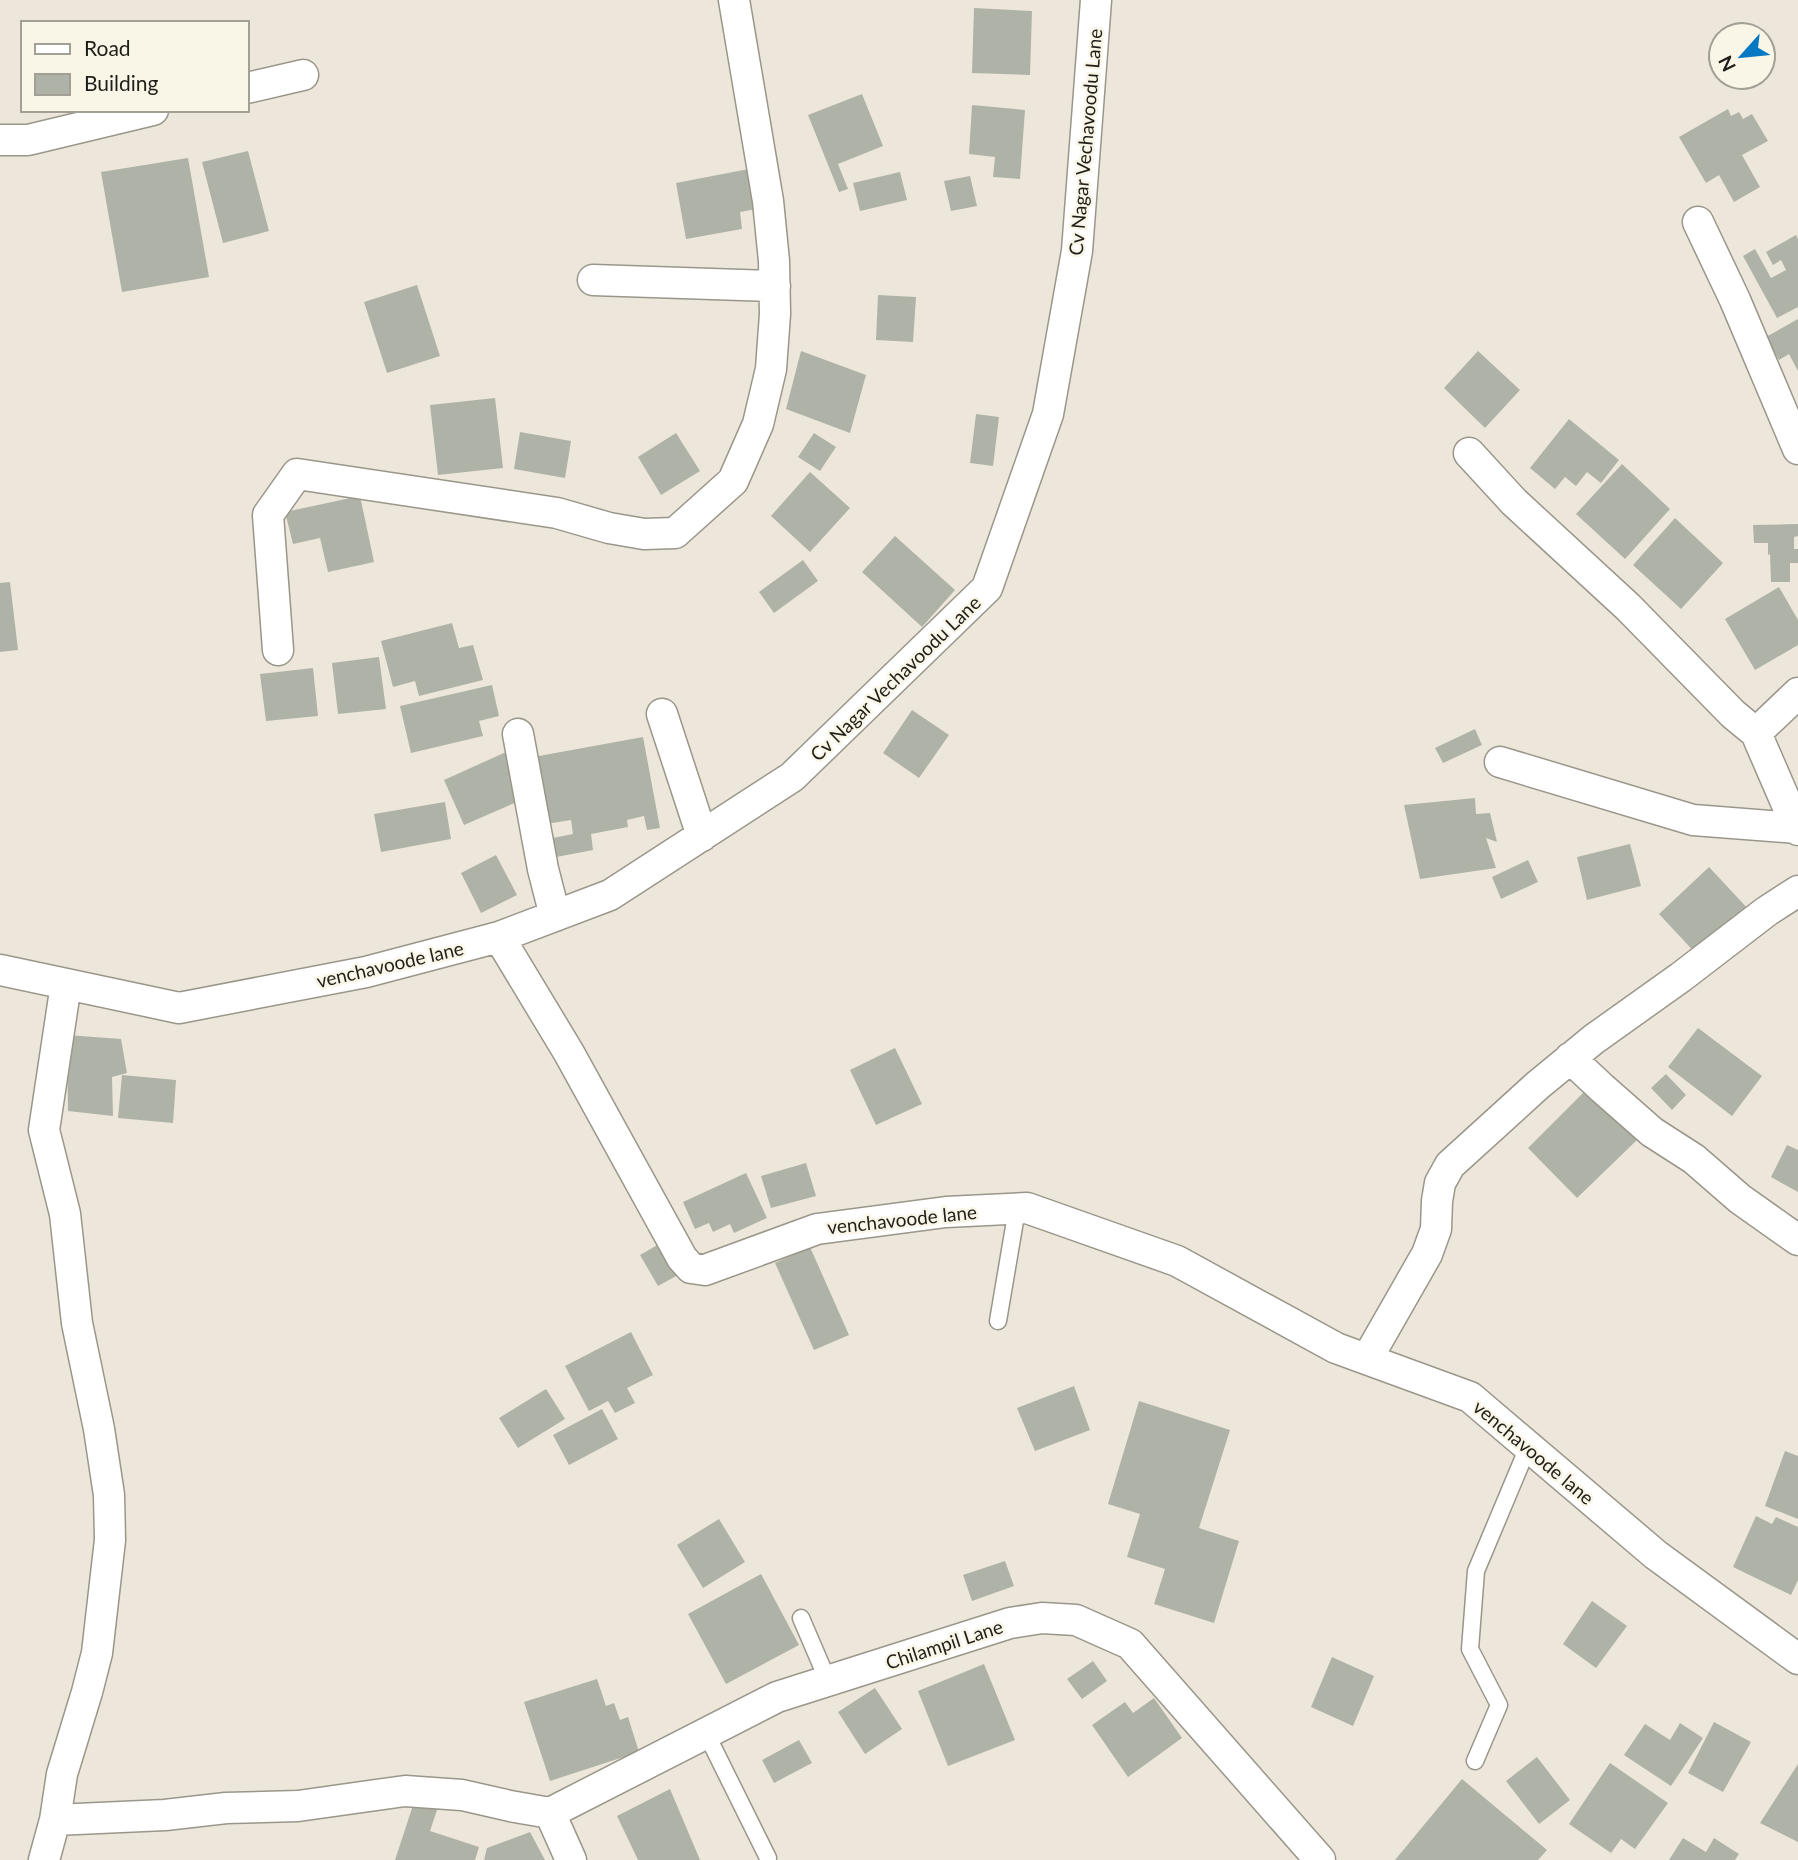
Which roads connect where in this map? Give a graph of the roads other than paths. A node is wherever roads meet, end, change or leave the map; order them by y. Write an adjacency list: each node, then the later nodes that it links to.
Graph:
1 (734, 0): 9 (street)
2 (1096, 0): 19 (street, Cv Nagar Vechavoodu Lane)
3 (303, 75): 4 (street)
4 (248, 88)
5 (145, 112): 6 (street)
6 (0, 140)
7 (1698, 222): 10 (street)
8 (593, 279): 9 (street)
9 (775, 286): 12 (street)
10 (1798, 449)
11 (1469, 453): 15 (street)
12 (278, 650)
13 (1798, 693): 15 (street)
14 (662, 714): 19 (street)
15 (1756, 733): 18 (street)
16 (518, 734): 21 (street)
17 (1500, 762): 18 (street)
18 (1798, 829)
19 (702, 836): 21 (street, Cv Nagar Vechavoodu Lane)
20 (1798, 891): 25 (street)
21 (555, 916): 22 (street, Cv Nagar Vechavoodu Lane)
22 (499, 937): 24 (street, venchavoode lane); 26 (street, venchavoode lane)
23 (0, 970): 24 (street, venchavoode lane)
24 (66, 984): 37 (street)
25 (1570, 1058): 27 (street); 29 (street)
26 (1017, 1209): 28 (lane); 29 (street, venchavoode lane)
27 (1798, 1240)
28 (998, 1321)
29 (1367, 1359): 30 (street, venchavoode lane)
30 (1528, 1447): 32 (street, venchavoode lane); 35 (lane)
31 (801, 1618): 33 (lane)
32 (1798, 1659)
33 (828, 1681): 34 (street, Chilampil Lane); 41 (street, Chilampil Lane)
34 (706, 1733): 36 (street, Chilampil Lane); 38 (lane)
35 (1475, 1761)
36 (550, 1813): 37 (street); 40 (street)
37 (55, 1820): 39 (street)
38 (768, 1858)
39 (44, 1860)
40 (571, 1860)
41 (1320, 1860)

